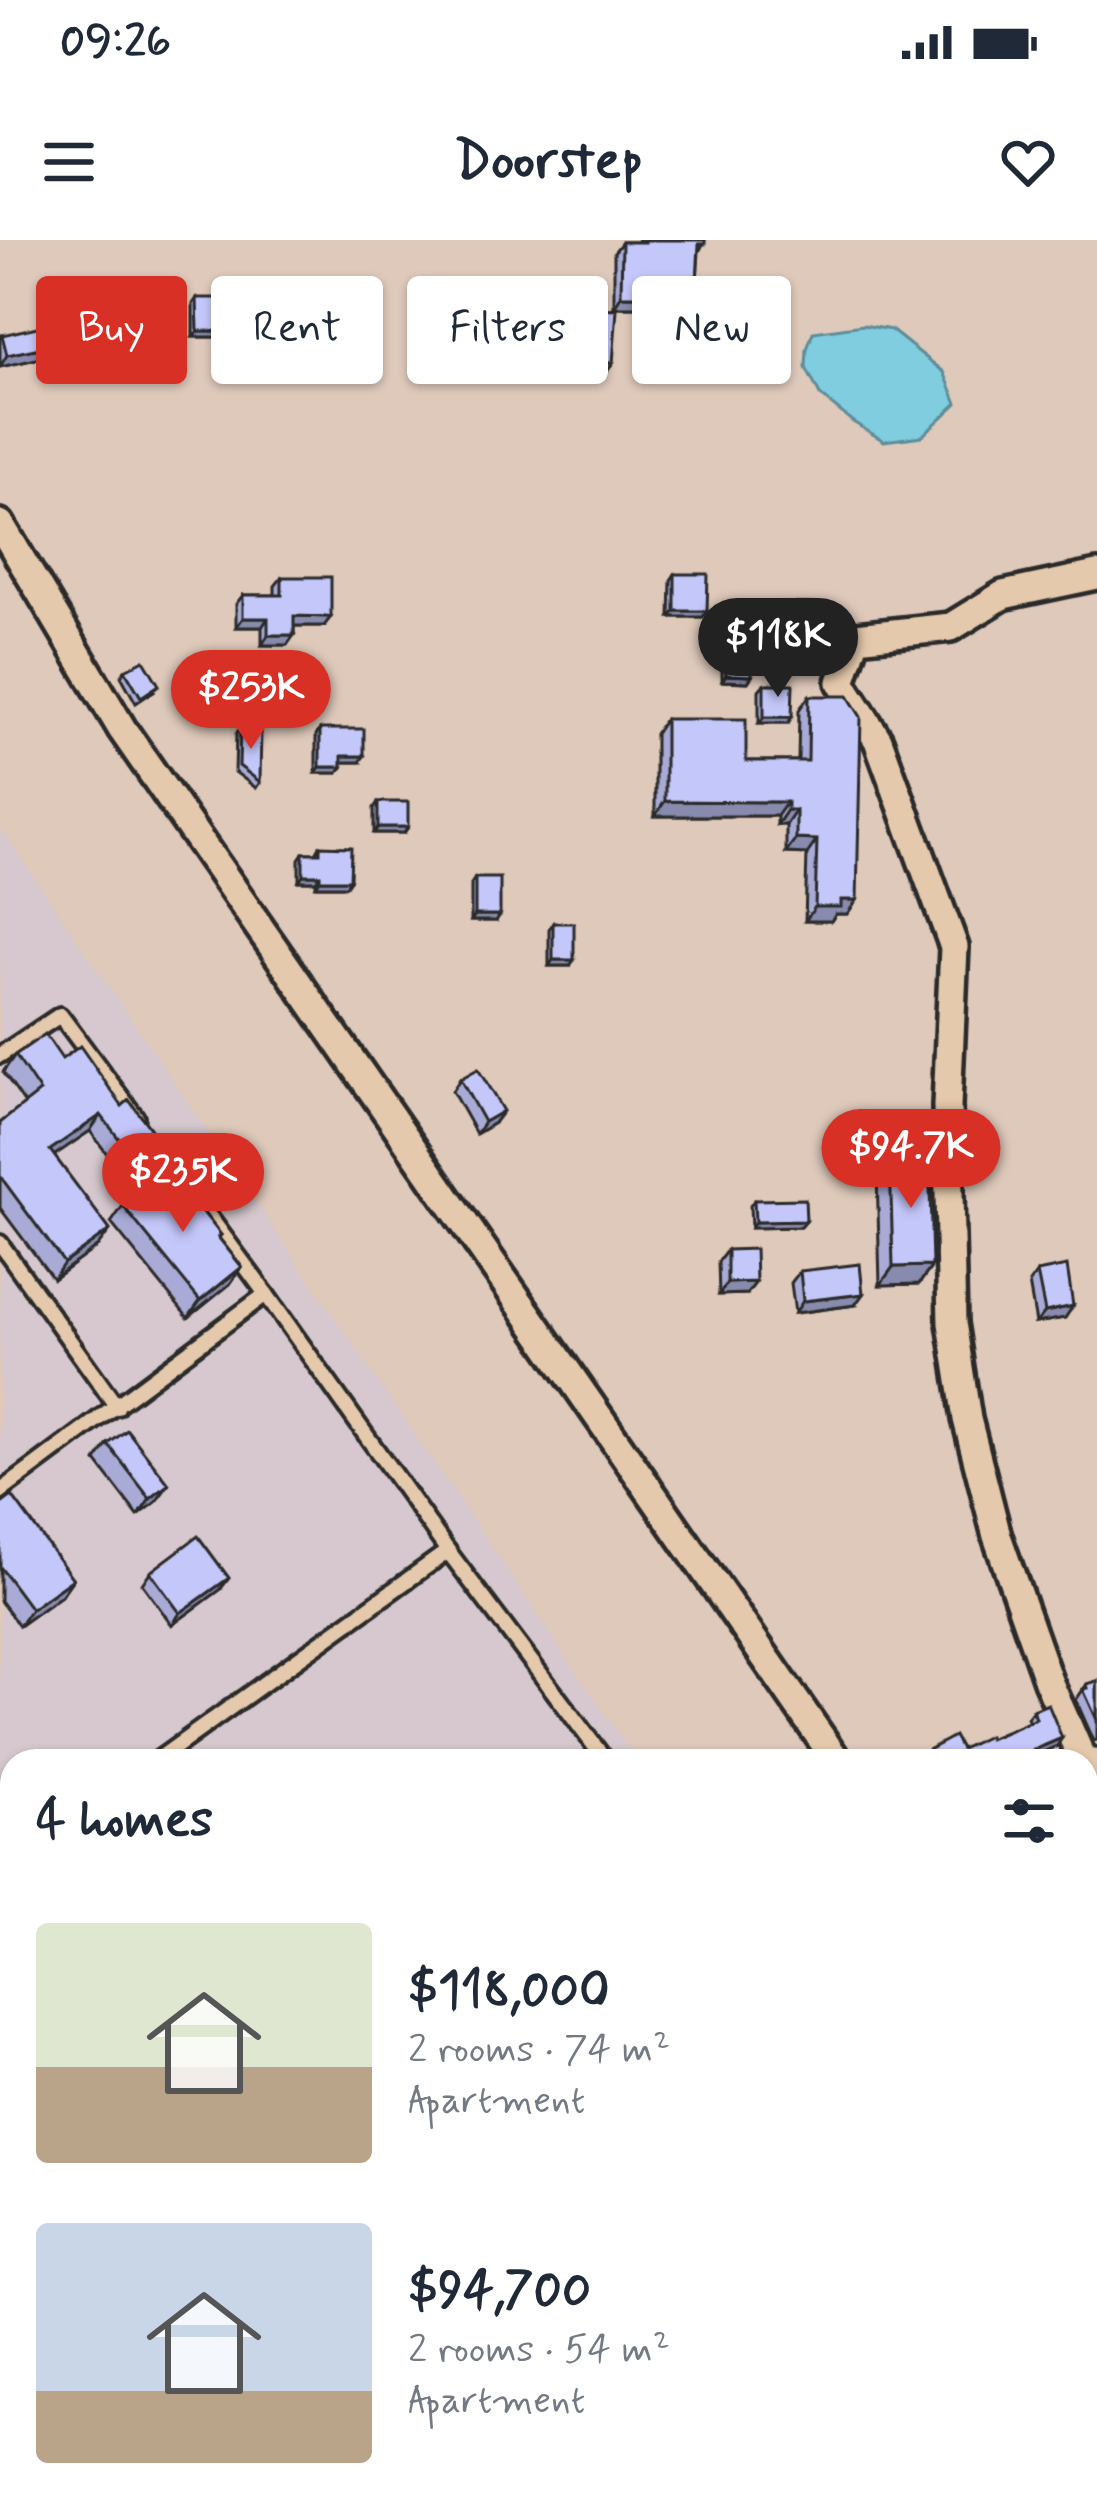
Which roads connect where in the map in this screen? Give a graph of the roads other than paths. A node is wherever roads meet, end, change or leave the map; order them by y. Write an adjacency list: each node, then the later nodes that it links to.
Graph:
1 (0, 524): 13 (street)
2 (1097, 574): 14 (street)
3 (0, 1055): 4 (lane)
4 (143, 1126)
5 (157, 1145): 7 (lane)
6 (0, 1243): 8 (lane)
7 (266, 1294): 8 (lane); 10 (lane)
8 (117, 1407): 9 (lane)
9 (0, 1492)
10 (448, 1551): 11 (lane); 12 (lane)
11 (173, 1749)
12 (597, 1749)
13 (829, 1749)
14 (1078, 1749)

